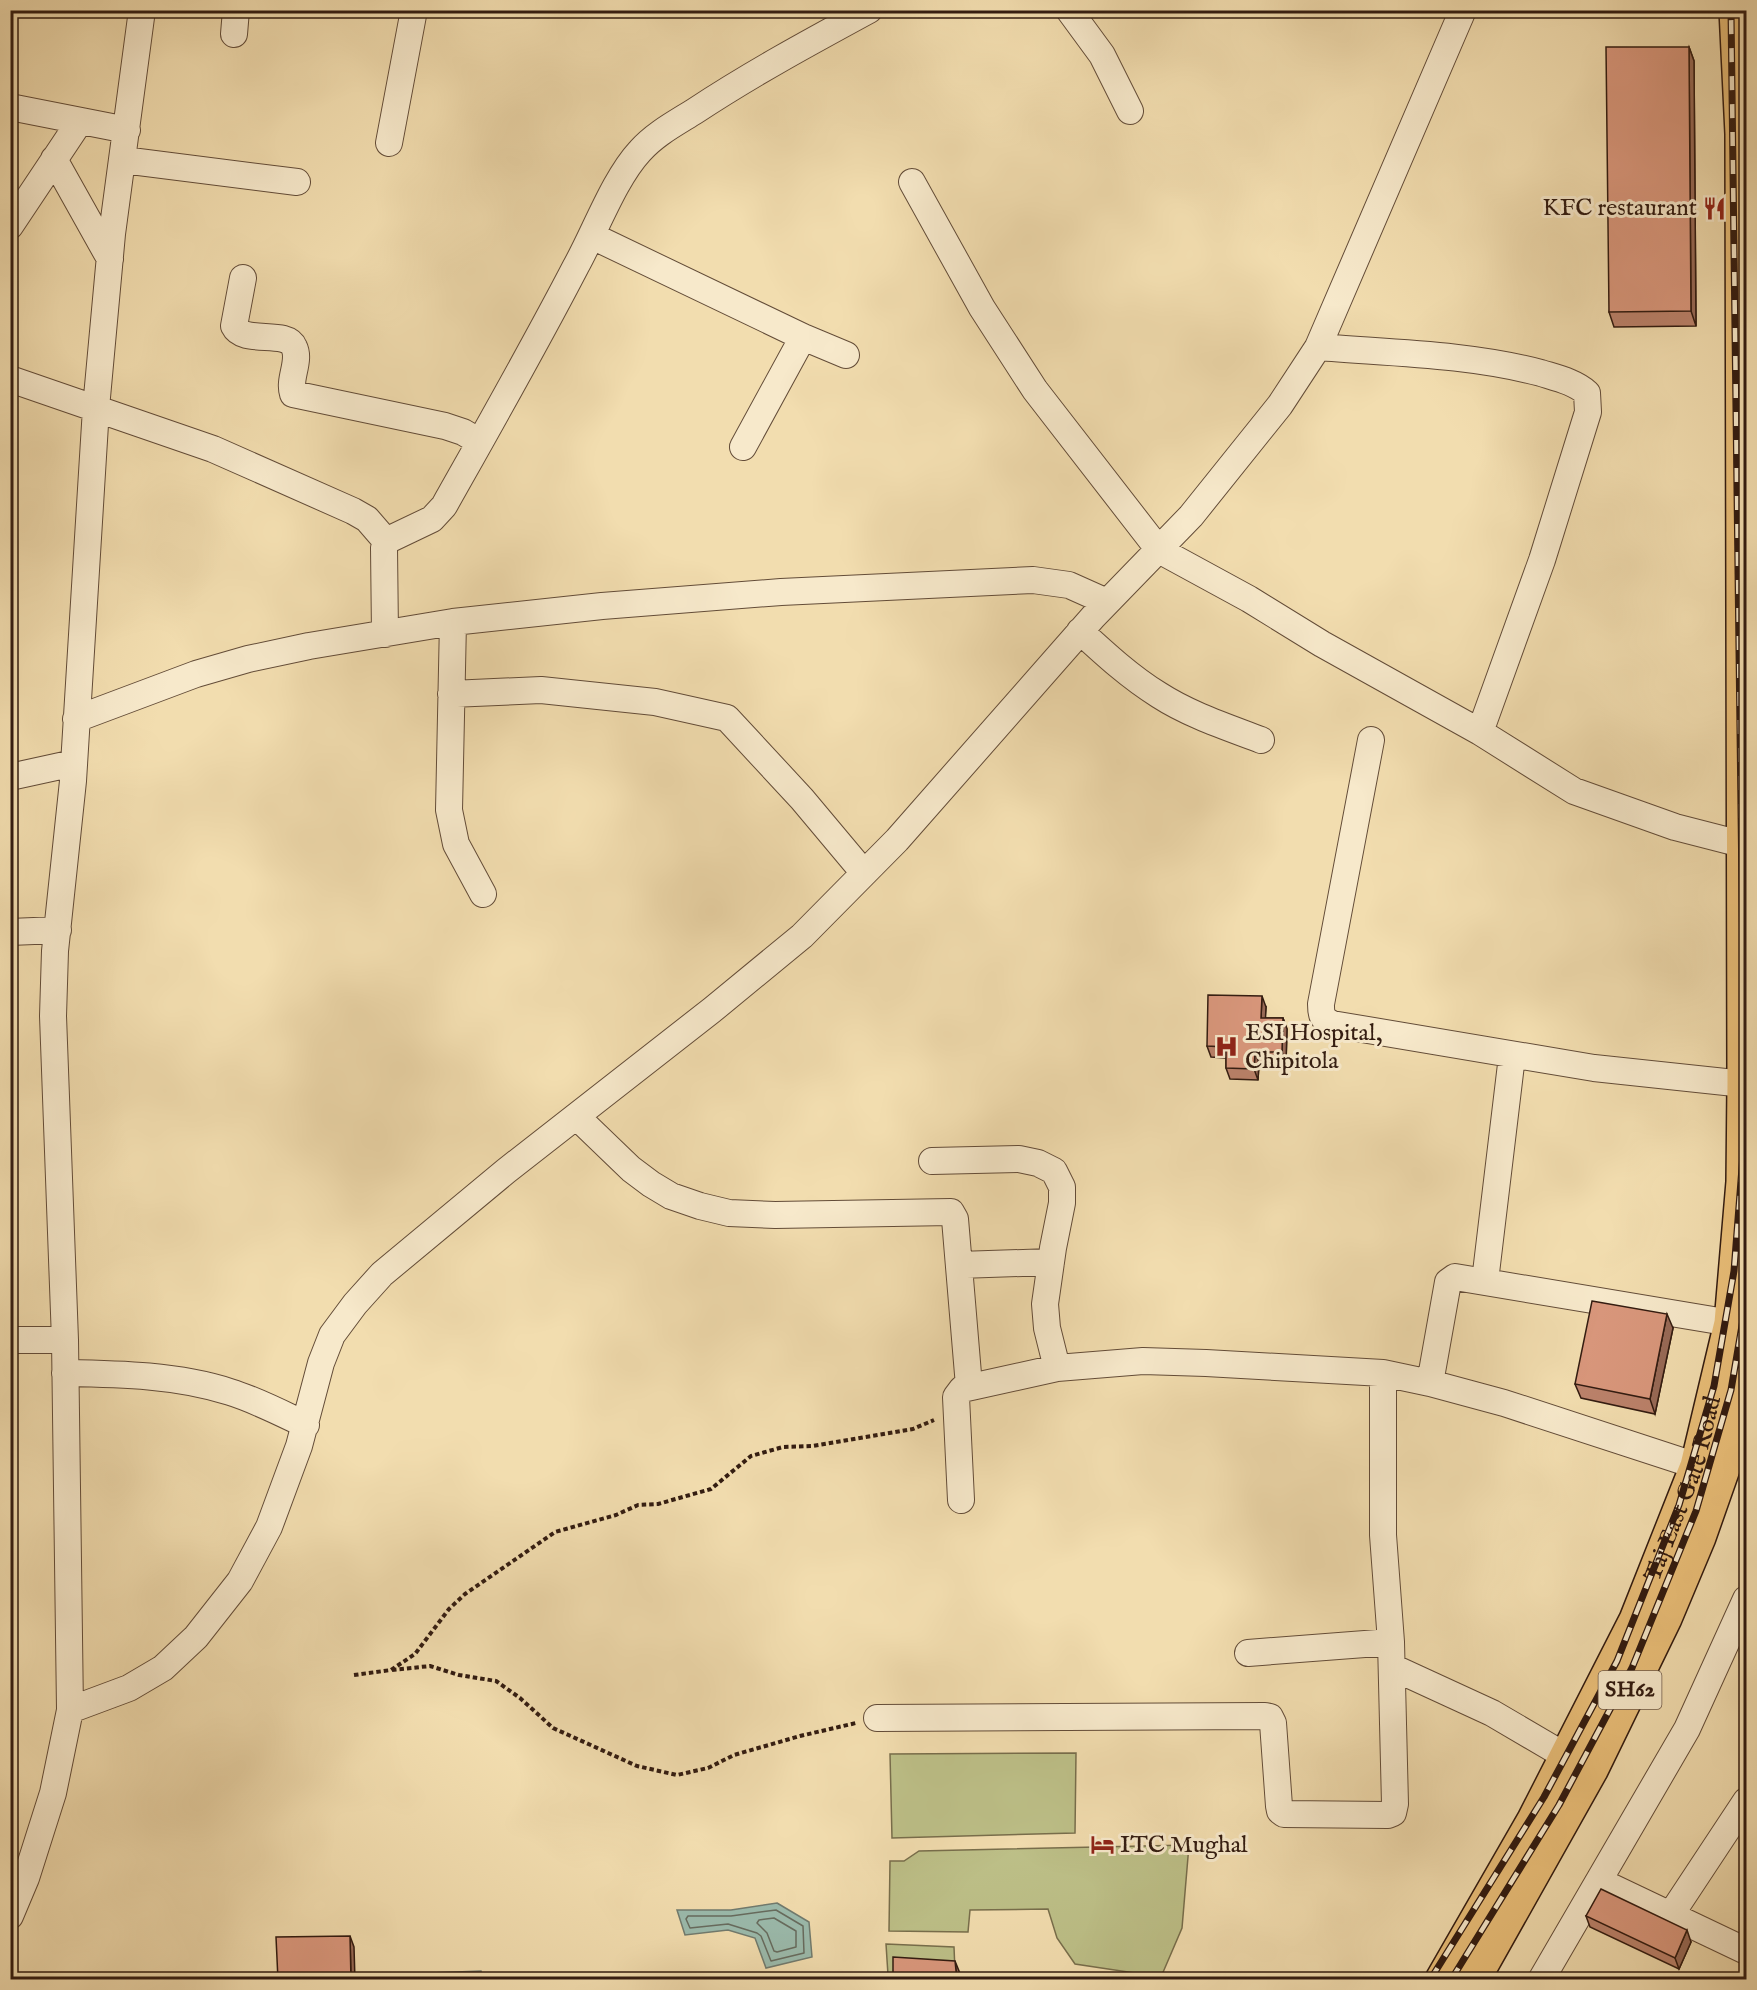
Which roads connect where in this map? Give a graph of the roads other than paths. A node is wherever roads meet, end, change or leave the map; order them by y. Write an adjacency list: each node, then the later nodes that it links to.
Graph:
1 (142, 10): 10 (street)
2 (414, 10): 11 (street)
3 (869, 10): 17 (street)
4 (1069, 10): 8 (street)
5 (1463, 10): 21 (street)
6 (1731, 11): 40 (main road, Taj East Gate Road / SH62)
7 (10, 107): 9 (street)
8 (1131, 111)
9 (80, 121): 10 (street); 12 (street)
10 (127, 130): 13 (street)
11 (389, 143)
12 (54, 159): 16 (street); 18 (street)
13 (123, 160): 14 (street); 18 (street)
14 (297, 182)
15 (912, 182): 28 (street)
16 (10, 226)
17 (592, 236): 20 (street); 25 (street)
18 (110, 259): 24 (street)
19 (243, 278): 25 (street)
20 (803, 337): 22 (street); 26 (street)
21 (1318, 347): 28 (street); 35 (street)
22 (846, 355)
23 (10, 379): 24 (street)
24 (96, 408): 27 (street); 34 (street)
25 (480, 442): 27 (street)
26 (743, 447)
27 (386, 541): 32 (street)
28 (1159, 550): 29 (street); 35 (street)
29 (1107, 602): 30 (street); 31 (street)
30 (453, 622): 32 (street); 33 (street)
31 (1080, 631): 36 (street); 41 (street)
32 (385, 634): 34 (street)
33 (451, 694): 41 (street); 42 (street)
34 (76, 719): 38 (street)
35 (1480, 732): 40 (street)
36 (1261, 740)
37 (1371, 740): 45 (street)
38 (74, 763): 39 (street); 43 (street)
39 (10, 777)
40 (1745, 845): 46 (main road, Taj East Gate Road / SH62)
41 (864, 873): 47 (street)
42 (483, 894)
43 (58, 930): 44 (street); 54 (street)
44 (10, 932)
45 (1512, 1056): 46 (street); 51 (street)
46 (1744, 1084): 52 (main road, Taj East Gate Road / SH62)
47 (577, 1117): 50 (street); 62 (street)
48 (932, 1161): 49 (street)
49 (1051, 1262): 50 (street); 55 (street)
50 (958, 1266): 60 (street)
51 (1485, 1281): 52 (street); 58 (street)
52 (1731, 1323): 61 (main road, Taj East Gate Road / SH62)
53 (10, 1340): 54 (street)
54 (65, 1340): 56 (street)
55 (1058, 1368): 57 (street); 60 (street)
56 (65, 1373): 62 (street); 69 (street)
57 (1383, 1373): 58 (street); 66 (street)
58 (1430, 1383): 63 (street)
59 (1746, 1383): 61 (main road, SH62)
60 (969, 1386): 64 (street)
61 (1731, 1424): 63 (main road, Taj East Gate Road / SH62); 78 (main road, SH62)
62 (306, 1425): 69 (street)
63 (1697, 1466): 71 (main road, Taj East Gate Road / SH62)
64 (960, 1500)
65 (1746, 1599): 73 (street)
66 (1391, 1642): 67 (street); 68 (street)
67 (1248, 1653)
68 (1392, 1667): 70 (street); 71 (street)
69 (70, 1710): 74 (street)
70 (877, 1718)
71 (1567, 1757): 77 (main road, Taj East Gate Road / SH62)
72 (1745, 1805): 75 (street)
73 (1599, 1881): 75 (street); 79 (street)
74 (10, 1916)
75 (1670, 1916): 76 (street)
76 (1746, 1951)
77 (1442, 1980)
78 (1473, 1980)
79 (1541, 1980)

